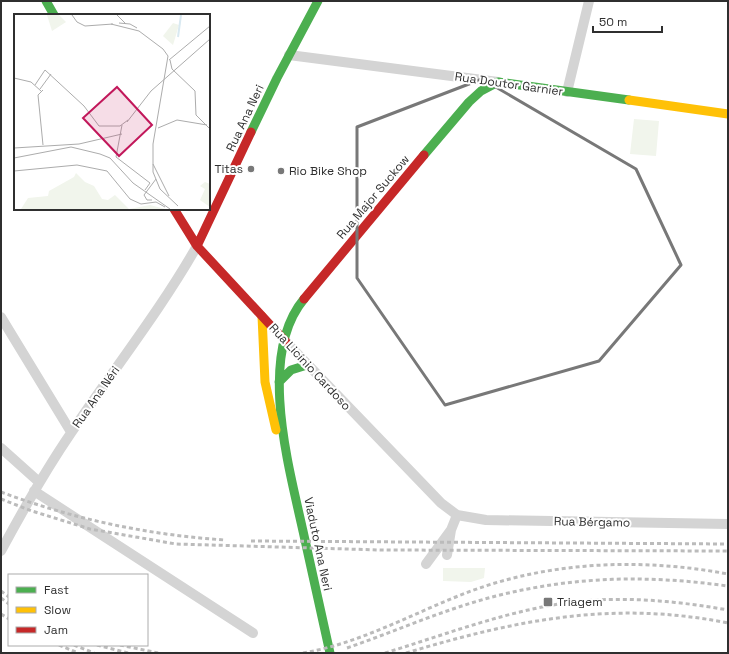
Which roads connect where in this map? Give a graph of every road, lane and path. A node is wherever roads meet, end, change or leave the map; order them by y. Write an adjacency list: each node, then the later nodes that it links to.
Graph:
1 (46, 1): 4 (main road)
2 (318, 1): 5 (main road, Rua Ana Neri)
3 (589, 1): 7 (street)
4 (53, 14)
5 (289, 55): 6 (street, Rua Doutor Garnier); 10 (main road, Rua Ana Neri)
6 (498, 82): 7 (main road, Rua Doutor Garnier); 13 (main road, Rua Major Suckow)
7 (567, 92): 8 (main road, Rua Doutor Garnier)
8 (728, 114)
9 (175, 210): 10 (main road, Rua Licínio Cardoso)
10 (197, 246): 11 (main road, Rua Licínio Cardoso); 17 (street, Rua Ana Néri)
11 (262, 316): 13 (main road); 14 (main road, Rua Licínio Cardoso); 18 (main road, Viaduto Ana Neri)
12 (1, 317): 17 (street)
13 (291, 317): 14 (main road, Rua Major Suckow)
14 (286, 342): 15 (street, Rua Licínio Cardoso); 16 (main road, Viaduto Ana Neri)
15 (307, 365): 16 (main road); 22 (street, Rua Licínio Cardoso)
16 (280, 382): 18 (main road, Viaduto Ana Neri)
17 (71, 432): 20 (street, Rua Ana Néri)
18 (283, 441): 29 (main road, Viaduto Ana Neri)
19 (1, 448): 20 (street)
20 (39, 482): 21 (street, Rua Ana Néri)
21 (34, 491): 25 (street, Rua Ana Néri); 28 (street)
22 (457, 515): 23 (street, Rua Bérgamo); 24 (street)
23 (728, 524)
24 (451, 530): 26 (street); 27 (street)
25 (1, 551)
26 (447, 555)
27 (426, 564)
28 (253, 632)
29 (330, 653)

